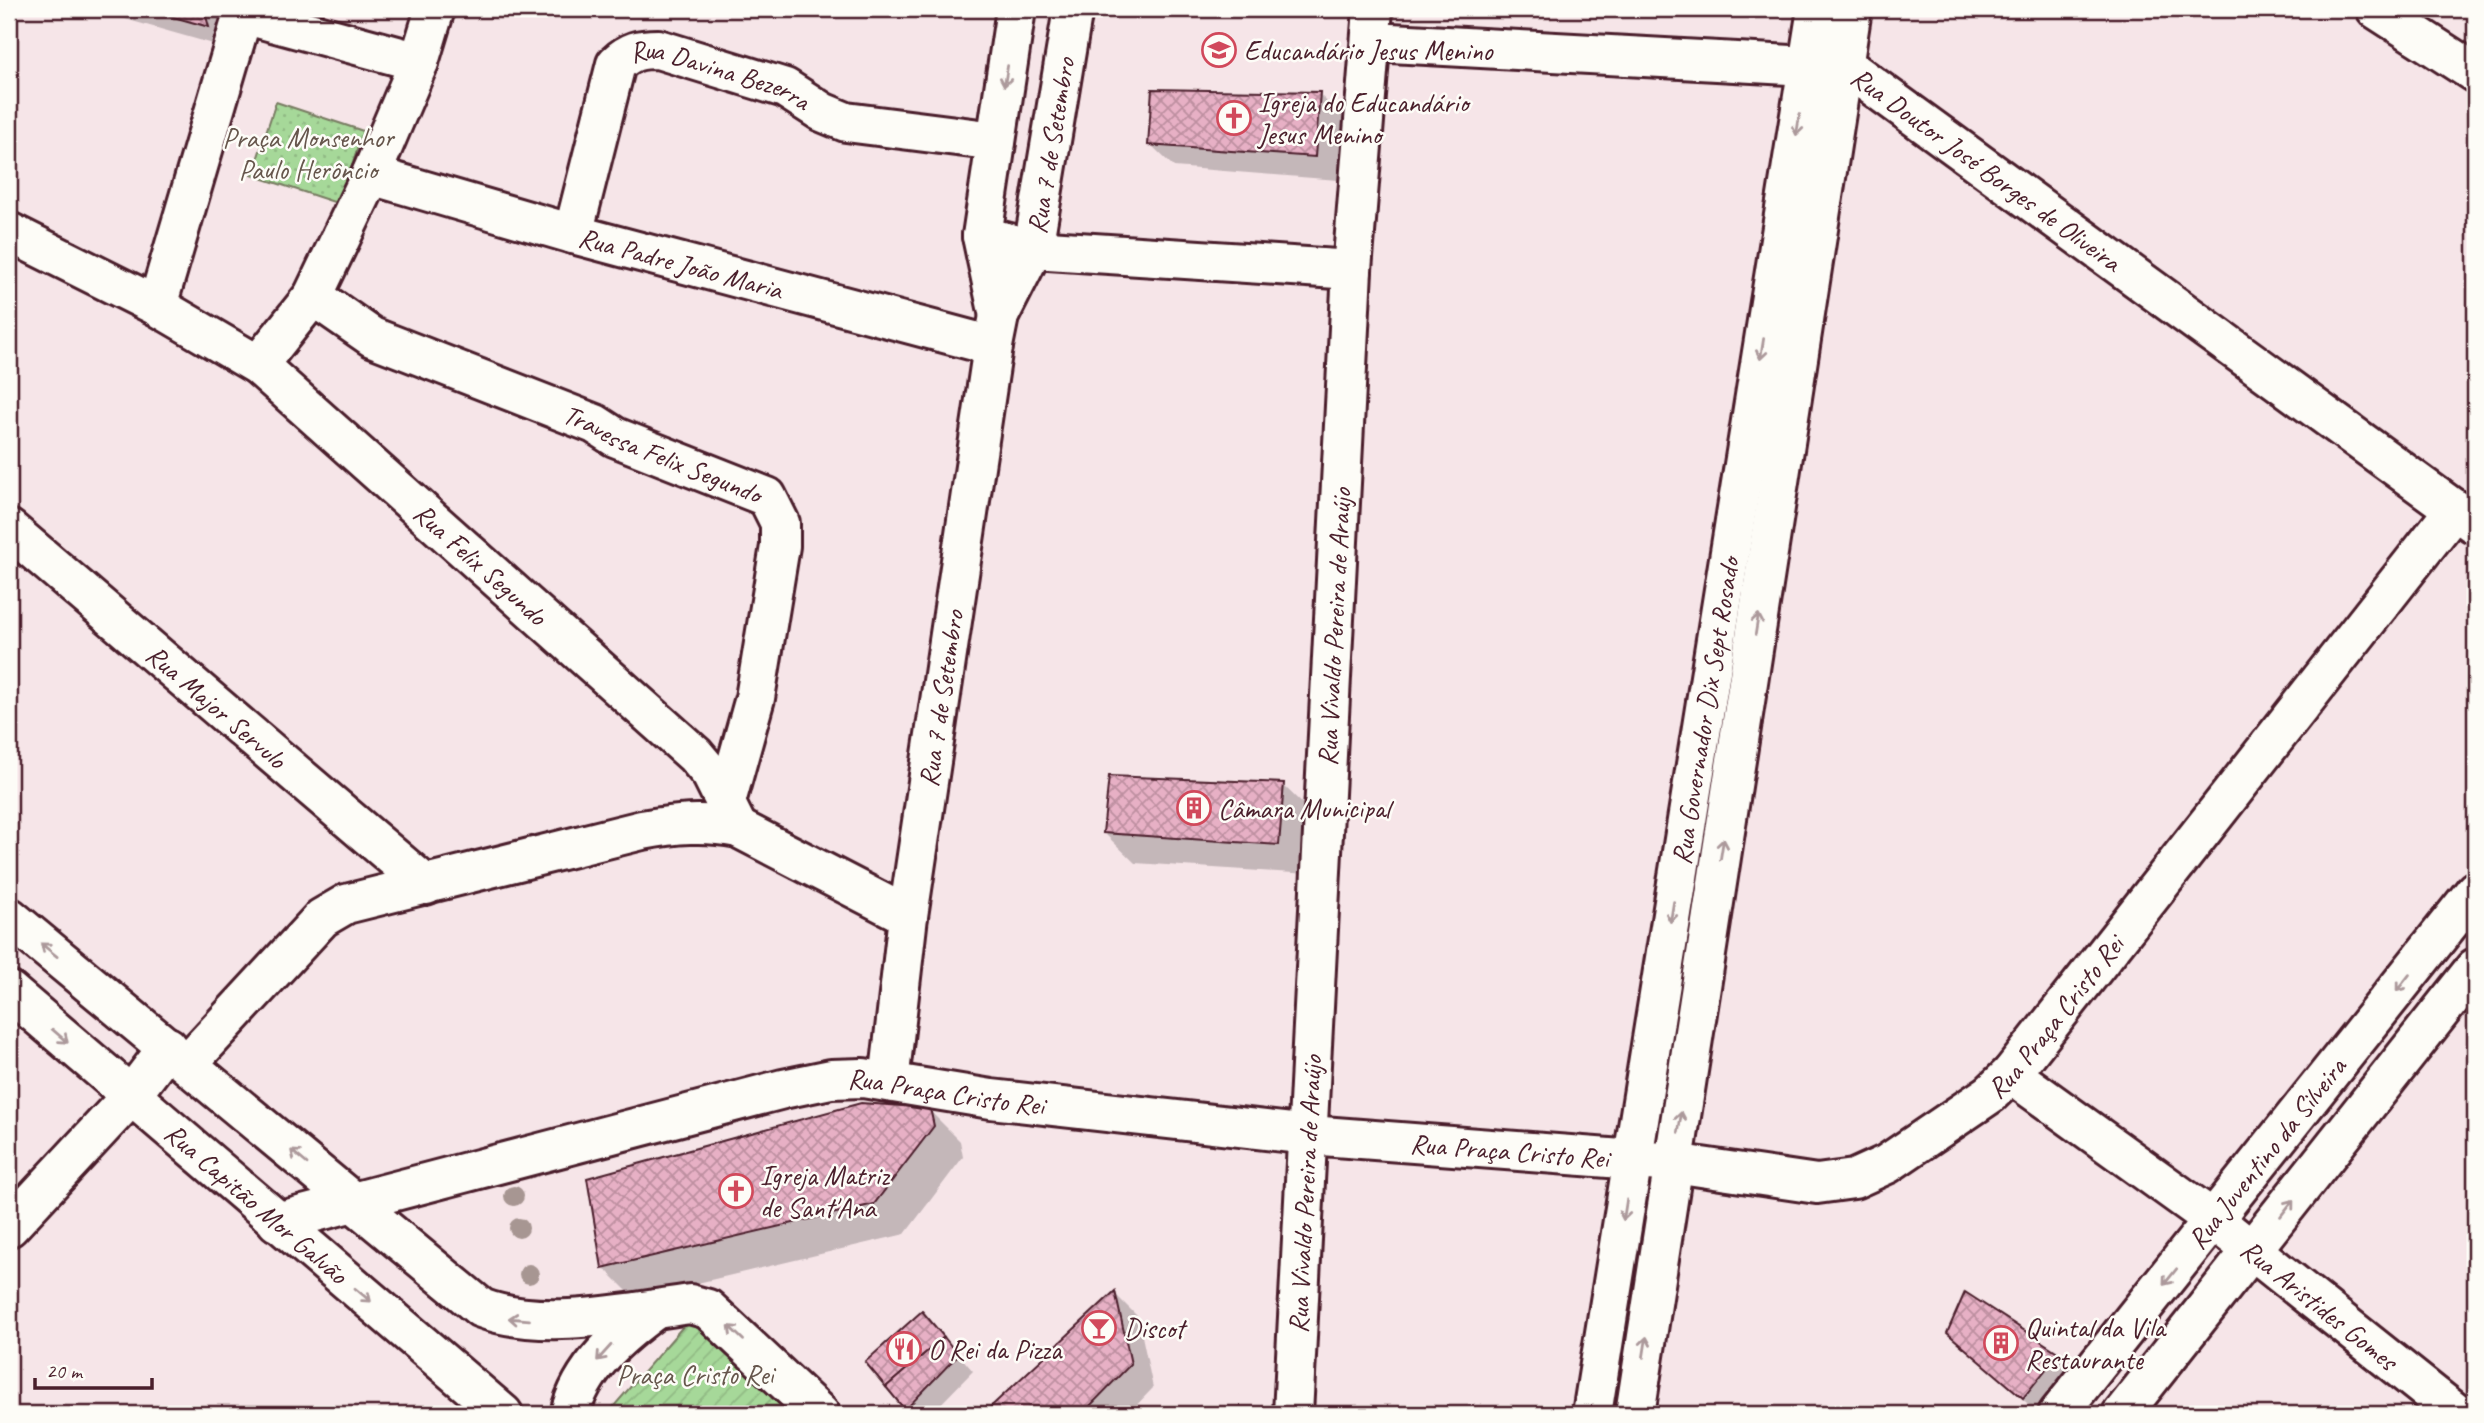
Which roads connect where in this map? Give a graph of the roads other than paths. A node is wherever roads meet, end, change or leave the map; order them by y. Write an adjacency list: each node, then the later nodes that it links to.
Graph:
1 (435, 9): 9 (street)
2 (1016, 9): 7 (street); 12 (street, Rua 7 de Setembro, one-way to 12)
3 (1817, 9): 10 (street, Rua Governador Dix Sept Rosado)
4 (1852, 9): 10 (street, Rua Governador Dix Sept Rosado)
5 (2376, 9): 11 (street)
6 (242, 12): 9 (street); 20 (street)
7 (1073, 12): 17 (street, Rua 7 de Setembro)
8 (1373, 25): 10 (street, Rua Doutor José Borges de Oliveira); 18 (street, Rua Vivaldo Pereira de Araújo)
9 (419, 62): 13 (street)
10 (1826, 65): 23 (street, Rua Doutor José Borges de Oliveira); 38 (street, Rua Governador Dix Sept Rosado, one-way to 38); 39 (street, Rua Governador Dix Sept Rosado, one-way to 10)
11 (2475, 73)
12 (996, 141): 15 (street, Rua Davina Bezerra); 16 (street, Rua 7 de Setembro)
13 (371, 175): 15 (street, Rua Padre João Maria); 19 (street)
14 (9, 232): 20 (street, Rua Felix Segundo)
15 (573, 234): 21 (street, Rua Padre João Maria)
16 (982, 236): 17 (street); 21 (street, Rua 7 de Setembro)
17 (1033, 249): 18 (street); 21 (street, Rua 7 de Setembro)
18 (1353, 270): 37 (street, Rua Vivaldo Pereira de Araújo)
19 (313, 296): 22 (street); 25 (street, Travessa Felix Segundo)
20 (156, 306): 22 (street, Rua Felix Segundo)
21 (996, 331): 28 (street, Rua 7 de Setembro)
22 (258, 365): 25 (street, Rua Felix Segundo)
23 (2465, 517): 34 (street, Rua Praça Cristo Rei)
24 (9, 529): 26 (street, Rua Major Servulo)
25 (732, 815): 26 (street); 28 (street)
26 (426, 885): 33 (street)
27 (2475, 891): 30 (street, Rua Juventino da Silveira)
28 (908, 916): 35 (street, Rua 7 de Setembro)
29 (9, 917): 33 (street, one-way to 29)
30 (2435, 942): 31 (street); 41 (street, Rua Juventino da Silveira, one-way to 41)
31 (2474, 970): 44 (street, Rua Juventino da Silveira, one-way to 31)
32 (9, 991): 36 (street, Rua Capitão Mor Galvão, one-way to 36)
33 (178, 1055): 36 (street); 40 (street, one-way to 33)
34 (2011, 1074): 39 (street, Rua Praça Cristo Rei); 41 (street, Rua Aristides Gomes)
35 (889, 1082): 37 (street, Rua Praça Cristo Rei); 40 (street, Rua Praça Cristo Rei)
36 (130, 1097): 42 (street, Rua Capitão Mor Galvão); 43 (street)
37 (1309, 1135): 38 (street, Rua Praça Cristo Rei); 49 (street, Rua Vivaldo Pereira de Araújo)
38 (1632, 1161): 39 (street, Rua Praça Cristo Rei); 50 (street, Rua Governador Dix Sept Rosado, one-way to 50)
39 (1674, 1163): 51 (street, Rua Governador Dix Sept Rosado, one-way to 39)
40 (351, 1202): 42 (street, Rua Praça Cristo Rei); 45 (street, one-way to 40)
41 (2215, 1221): 44 (street, Rua Aristides Gomes); 52 (street, Rua Juventino da Silveira, one-way to 52)
42 (277, 1222): 46 (street, Rua Capitão Mor Galvão, one-way to 46)
43 (9, 1227)
44 (2253, 1252): 53 (street, Rua Juventino da Silveira); 54 (street, Rua Aristides Gomes)
45 (656, 1309): 47 (street, one-way to 47); 48 (street, one-way to 45)
46 (503, 1414)
47 (570, 1414)
48 (820, 1414)
49 (1293, 1414)
50 (1592, 1414)
51 (1634, 1414)
52 (2058, 1414)
53 (2122, 1414)
54 (2457, 1414)

